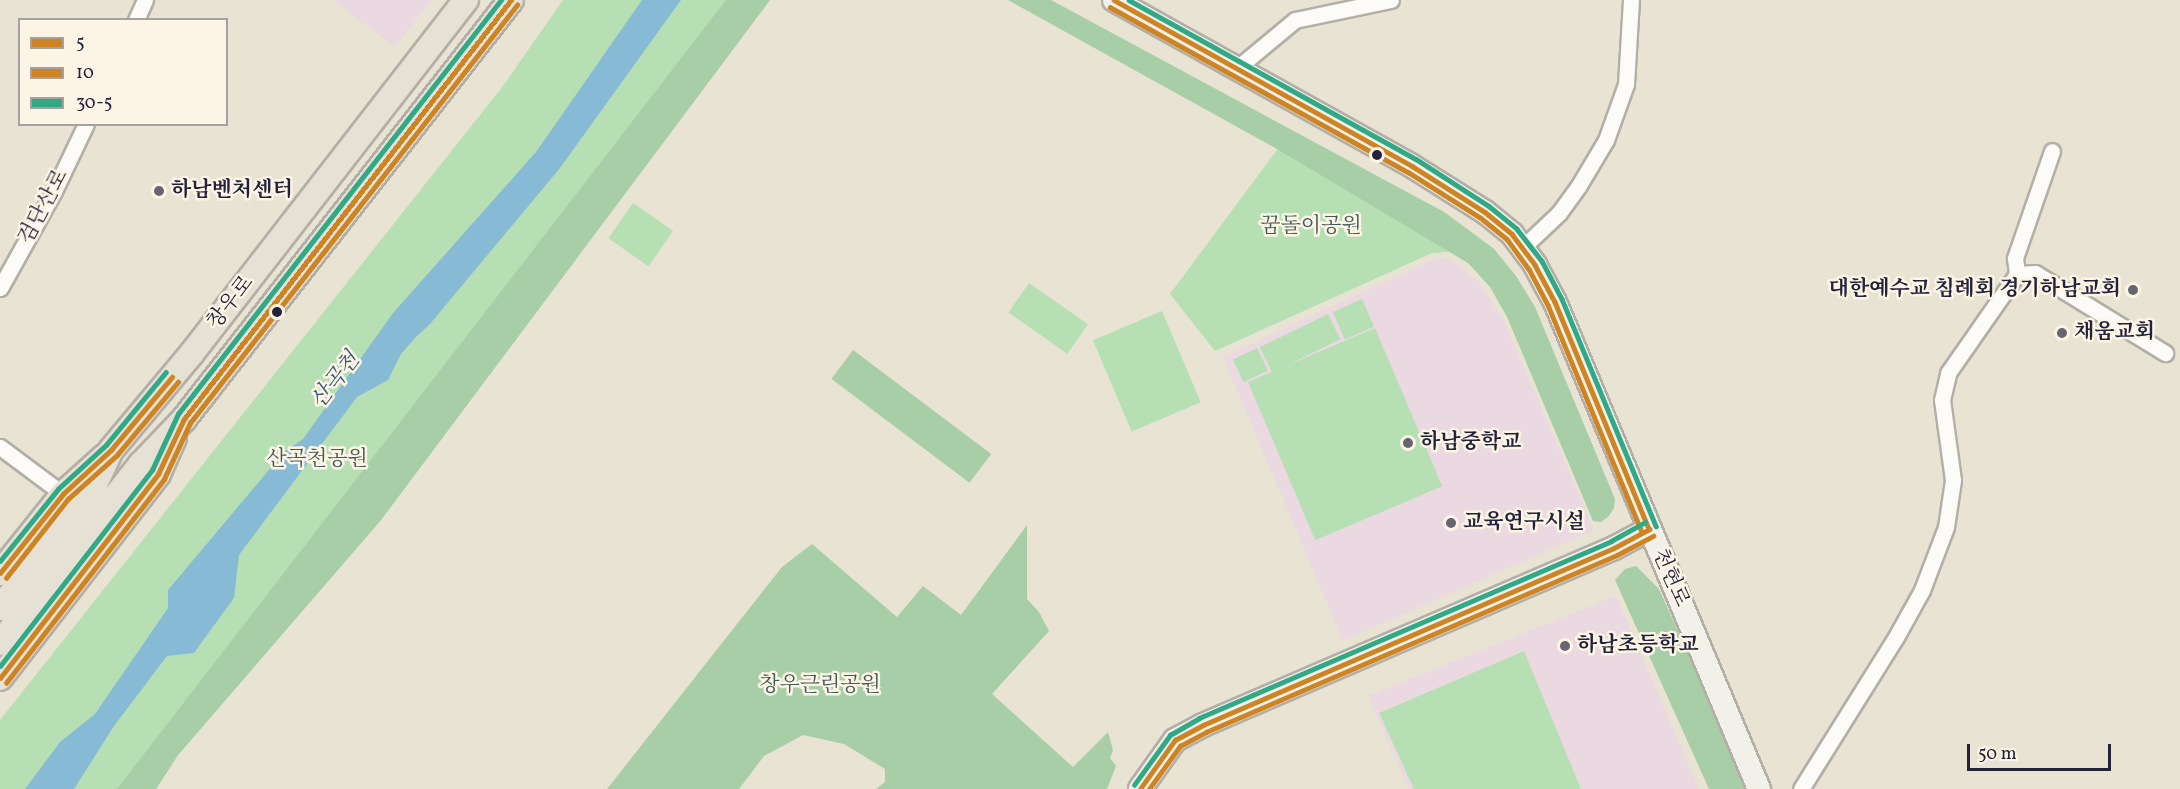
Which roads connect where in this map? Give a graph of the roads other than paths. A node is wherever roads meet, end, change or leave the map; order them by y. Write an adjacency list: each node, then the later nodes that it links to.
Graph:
1 (146, 0): 7 (street)
2 (466, 0): 17 (main road, 창우로)
3 (511, 0): 15 (main road, 창우로)
4 (1114, 0): 8 (main road, 천현로)
5 (1391, 0): 8 (street)
6 (1631, 0): 11 (street)
7 (137, 18)
8 (1236, 69): 11 (main road, 천현로)
9 (85, 126): 13 (street, 검단산로)
10 (2052, 151): 12 (street)
11 (1522, 248): 19 (main road, 천현로)
12 (2017, 274): 14 (street); 26 (street)
13 (0, 288)
14 (2165, 353)
15 (183, 419): 22 (main road, 창우로); 23 (main road)
16 (0, 447): 18 (street)
17 (111, 450): 18 (main road); 21 (main road, 창우로)
18 (63, 494): 20 (main road)
19 (1649, 529): 24 (main road); 25 (main road, 천현로)
20 (0, 573)
21 (0, 608)
22 (0, 643)
23 (0, 678)
24 (1140, 789)
25 (1760, 789)
26 (1801, 789)

